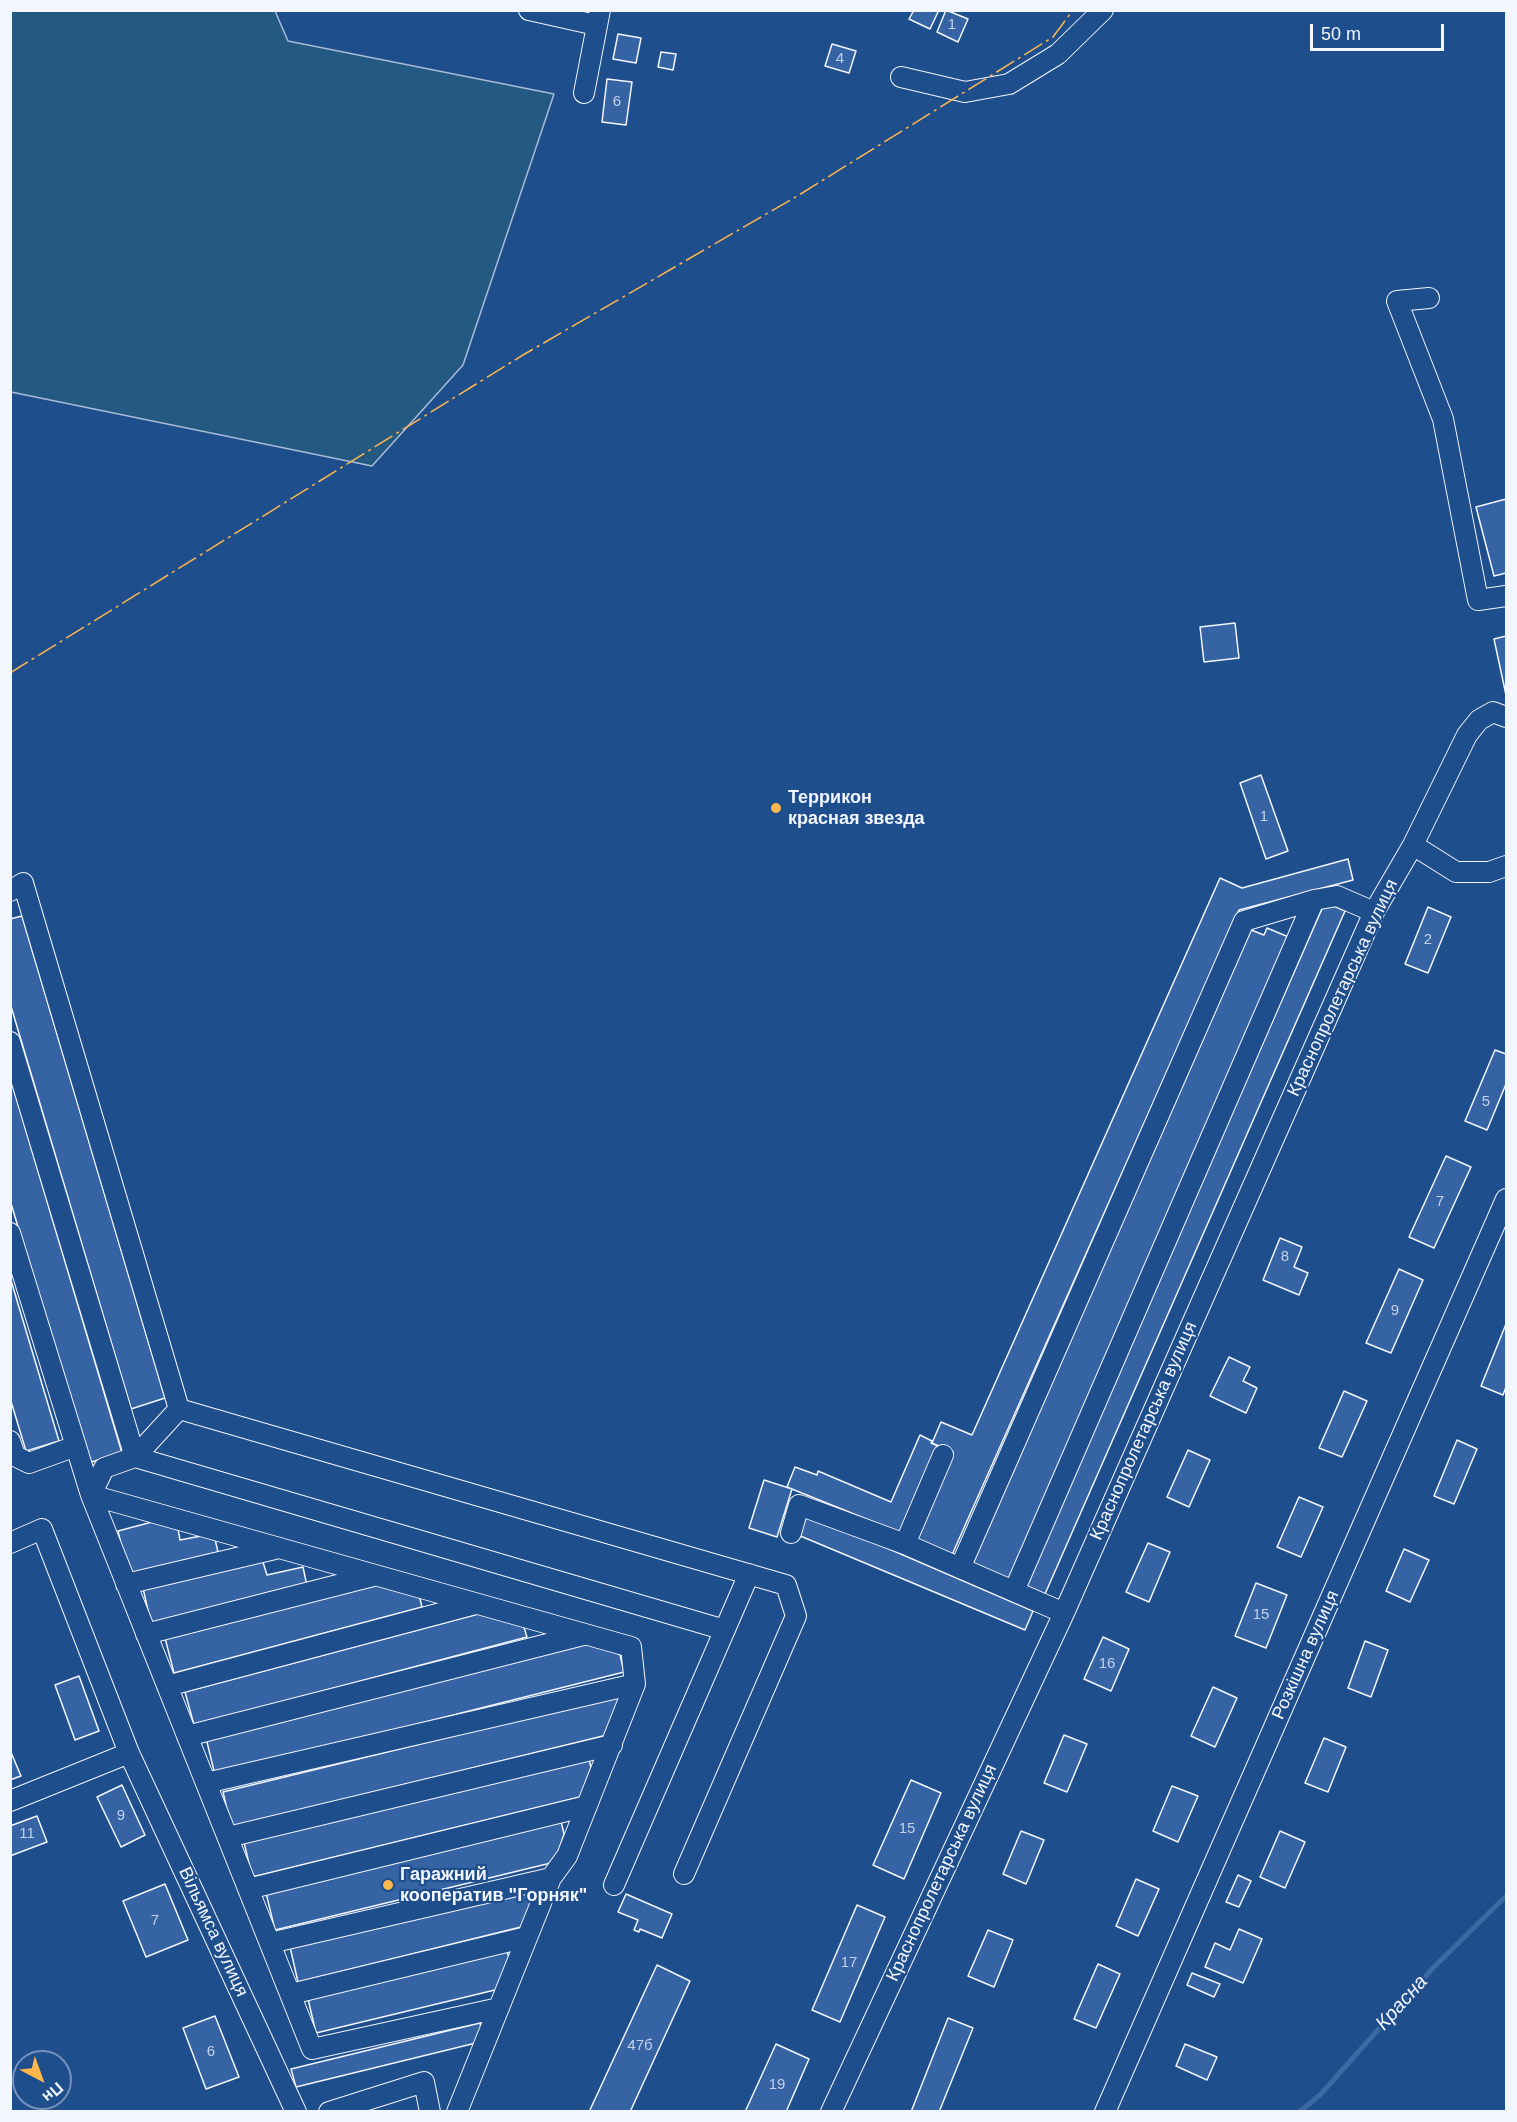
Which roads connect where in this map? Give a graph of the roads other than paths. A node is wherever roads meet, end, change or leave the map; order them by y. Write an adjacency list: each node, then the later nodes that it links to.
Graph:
1 (529, 10): 3 (street)
2 (1103, 10): 4 (street)
3 (598, 18): 5 (street)
4 (901, 77)
5 (584, 93)
6 (1429, 298): 7 (street)
7 (1506, 596)
8 (1506, 717): 9 (street, Краснопролетарська вулиця)
9 (1413, 845): 10 (street); 13 (street, Краснопролетарська вулиця)
10 (1506, 866)
11 (10, 891): 17 (street)
12 (1314, 900): 13 (street); 27 (street); 31 (street)
13 (1374, 912): 33 (street, Краснопролетарська вулиця)
14 (10, 1042): 21 (street)
15 (1506, 1199): 59 (street, Розкішна вулиця)
16 (10, 1233): 19 (street)
17 (179, 1409): 21 (street); 28 (street)
18 (10, 1441): 19 (street)
19 (76, 1446): 22 (street)
20 (944, 1455): 25 (street)
21 (135, 1457): 22 (street); 34 (street)
22 (91, 1495): 26 (street); 30 (street)
23 (790, 1533): 25 (street)
24 (10, 1543): 41 (street, Вільямса вулиця)
25 (905, 1544): 27 (street)
26 (278, 1548): 29 (street); 30 (street)
27 (960, 1568): 31 (street)
28 (749, 1574): 34 (street); 46 (street)
29 (375, 1575): 32 (street); 35 (street)
30 (126, 1584): 35 (street)
31 (1014, 1592): 33 (street)
32 (476, 1604): 36 (street); 38 (street)
33 (1064, 1613): 58 (street, Краснопролетарська вулиця)
34 (725, 1630): 48 (street)
35 (146, 1634): 38 (street)
36 (586, 1634): 37 (street); 39 (street)
37 (635, 1684): 40 (street); 42 (street)
38 (167, 1686): 39 (street)
39 (187, 1736): 42 (street)
40 (612, 1745): 44 (street); 45 (street)
41 (129, 1753): 43 (street); 54 (street, Вільямса вулиця)
42 (206, 1783): 45 (street)
43 (10, 1801)
44 (587, 1806): 47 (street); 49 (street)
45 (228, 1837): 49 (street)
46 (684, 1874)
47 (551, 1878): 50 (street); 51 (street)
48 (614, 1885)
49 (248, 1889): 51 (street)
50 (527, 1938): 52 (street); 53 (street)
51 (270, 1943): 52 (street)
52 (291, 1994): 53 (street)
53 (499, 2008): 57 (street)
54 (296, 2112)
55 (329, 2112): 56 (street)
56 (430, 2112)
57 (457, 2112)
58 (831, 2112)
59 (1105, 2112)

